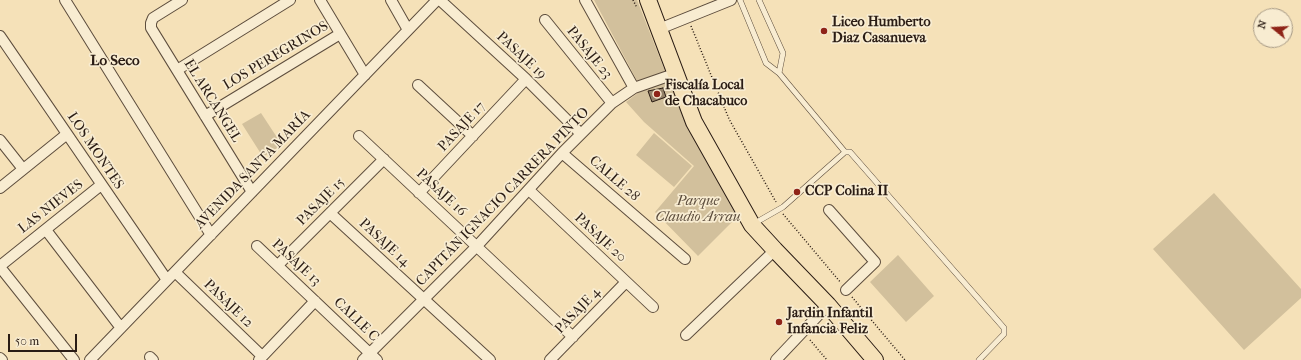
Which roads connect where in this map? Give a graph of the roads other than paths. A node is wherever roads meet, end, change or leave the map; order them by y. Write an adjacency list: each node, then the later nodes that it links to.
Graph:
1 (66, 0): 45 (street)
2 (182, 0): 18 (street, EL ARCANGEL)
3 (290, 0): 18 (street)
4 (320, 0): 16 (street)
5 (390, 0): 15 (street)
6 (437, 0): 15 (street, AVENIDA SANTA MARÍA)
7 (440, 0): 22 (street, PASAJE 19)
8 (585, 0): 24 (street)
9 (648, 0): 14 (main road)
10 (731, 0): 14 (street)
11 (740, 0): 19 (lane)
12 (759, 0): 19 (lane)
13 (545, 20): 25 (street, PASAJE 23)
14 (659, 29): 20 (main road)
15 (408, 30): 21 (street, AVENIDA SANTA MARÍA)
16 (340, 34): 21 (street); 26 (street, LOS PEREGRINOS)
17 (0, 36): 27 (street, LOS MONTES)
18 (176, 70): 26 (street, EL ARCANGEL)
19 (779, 72): 32 (lane)
20 (677, 73): 24 (street, CAPITÁN IGNACIO CARRERA PINTO); 43 (main road)
21 (365, 75): 39 (street, AVENIDA SANTA MARÍA)
22 (526, 79): 28 (street, PASAJE 19); 30 (street, PASAJE 17)
23 (418, 86): 30 (street)
24 (634, 88): 25 (street, CAPITÁN IGNACIO CARRERA PINTO)
25 (612, 103): 28 (street, CAPITÁN IGNACIO CARRERA PINTO)
26 (205, 116): 39 (street, EL ARCANGEL)
27 (67, 134): 35 (street); 36 (street, LOS MONTES)
28 (581, 134): 33 (street, CAPITÁN IGNACIO CARRERA PINTO)
29 (359, 136): 34 (street, PASAJE 16)
30 (473, 136): 40 (street, PASAJE 17)
31 (0, 140): 35 (street)
32 (845, 152): 43 (lane); 71 (lane)
33 (562, 153): 38 (street, CAPITÁN IGNACIO CARRERA PINTO); 49 (street, CALLE 28)
34 (384, 159): 40 (street, PASAJE 16); 42 (street, PASAJE 15)
35 (24, 169): 37 (street)
36 (101, 185): 44 (street, LAS NIEVES); 53 (street, LOS MONTES)
37 (0, 188)
38 (529, 190): 47 (street, CAPITÁN IGNACIO CARRERA PINTO); 54 (street, PASAJE 20)
39 (252, 192): 45 (street, AVENIDA SANTA MARÍA)
40 (419, 193): 47 (street, PASAJE 16)
41 (829, 210): 55 (street)
42 (330, 213): 50 (street, PASAJE 15); 57 (street, PASAJE 14)
43 (752, 225): 48 (main road)
44 (46, 230): 51 (street, LAS NIEVES); 60 (street)
45 (211, 235): 52 (street, AVENIDA SANTA MARÍA)
46 (257, 246): 50 (street, PASAJE 13)
47 (477, 246): 57 (street, CAPITÁN IGNACIO CARRERA PINTO); 62 (street, PASAJE 16)
48 (774, 250): 58 (main road); 61 (street)
49 (684, 259)
50 (278, 265): 56 (street, PASAJE 13)
51 (0, 266): 65 (street)
52 (175, 272): 53 (street, AVENIDA SANTA MARÍA); 63 (street, PASAJE 12)
53 (167, 280): 60 (street, AVENIDA SANTA MARÍA)
54 (626, 282): 59 (street, PASAJE 20); 62 (street, PASAJE 4)
55 (846, 290)
56 (315, 300): 63 (street); 64 (street, CALLE C)
57 (424, 300): 64 (street, CAPITÁN IGNACIO CARRERA PINTO); 67 (street, PASAJE 14)
58 (828, 305): 69 (street); 70 (main road)
59 (653, 307)
60 (121, 328): 66 (street, AVENIDA SANTA MARÍA)
61 (686, 335)
62 (573, 337): 68 (street, PASAJE 4)
63 (260, 358)
64 (370, 358)
65 (74, 360)
66 (90, 360)
67 (490, 360)
68 (550, 360)
69 (776, 360)
70 (875, 360)
71 (979, 360)

